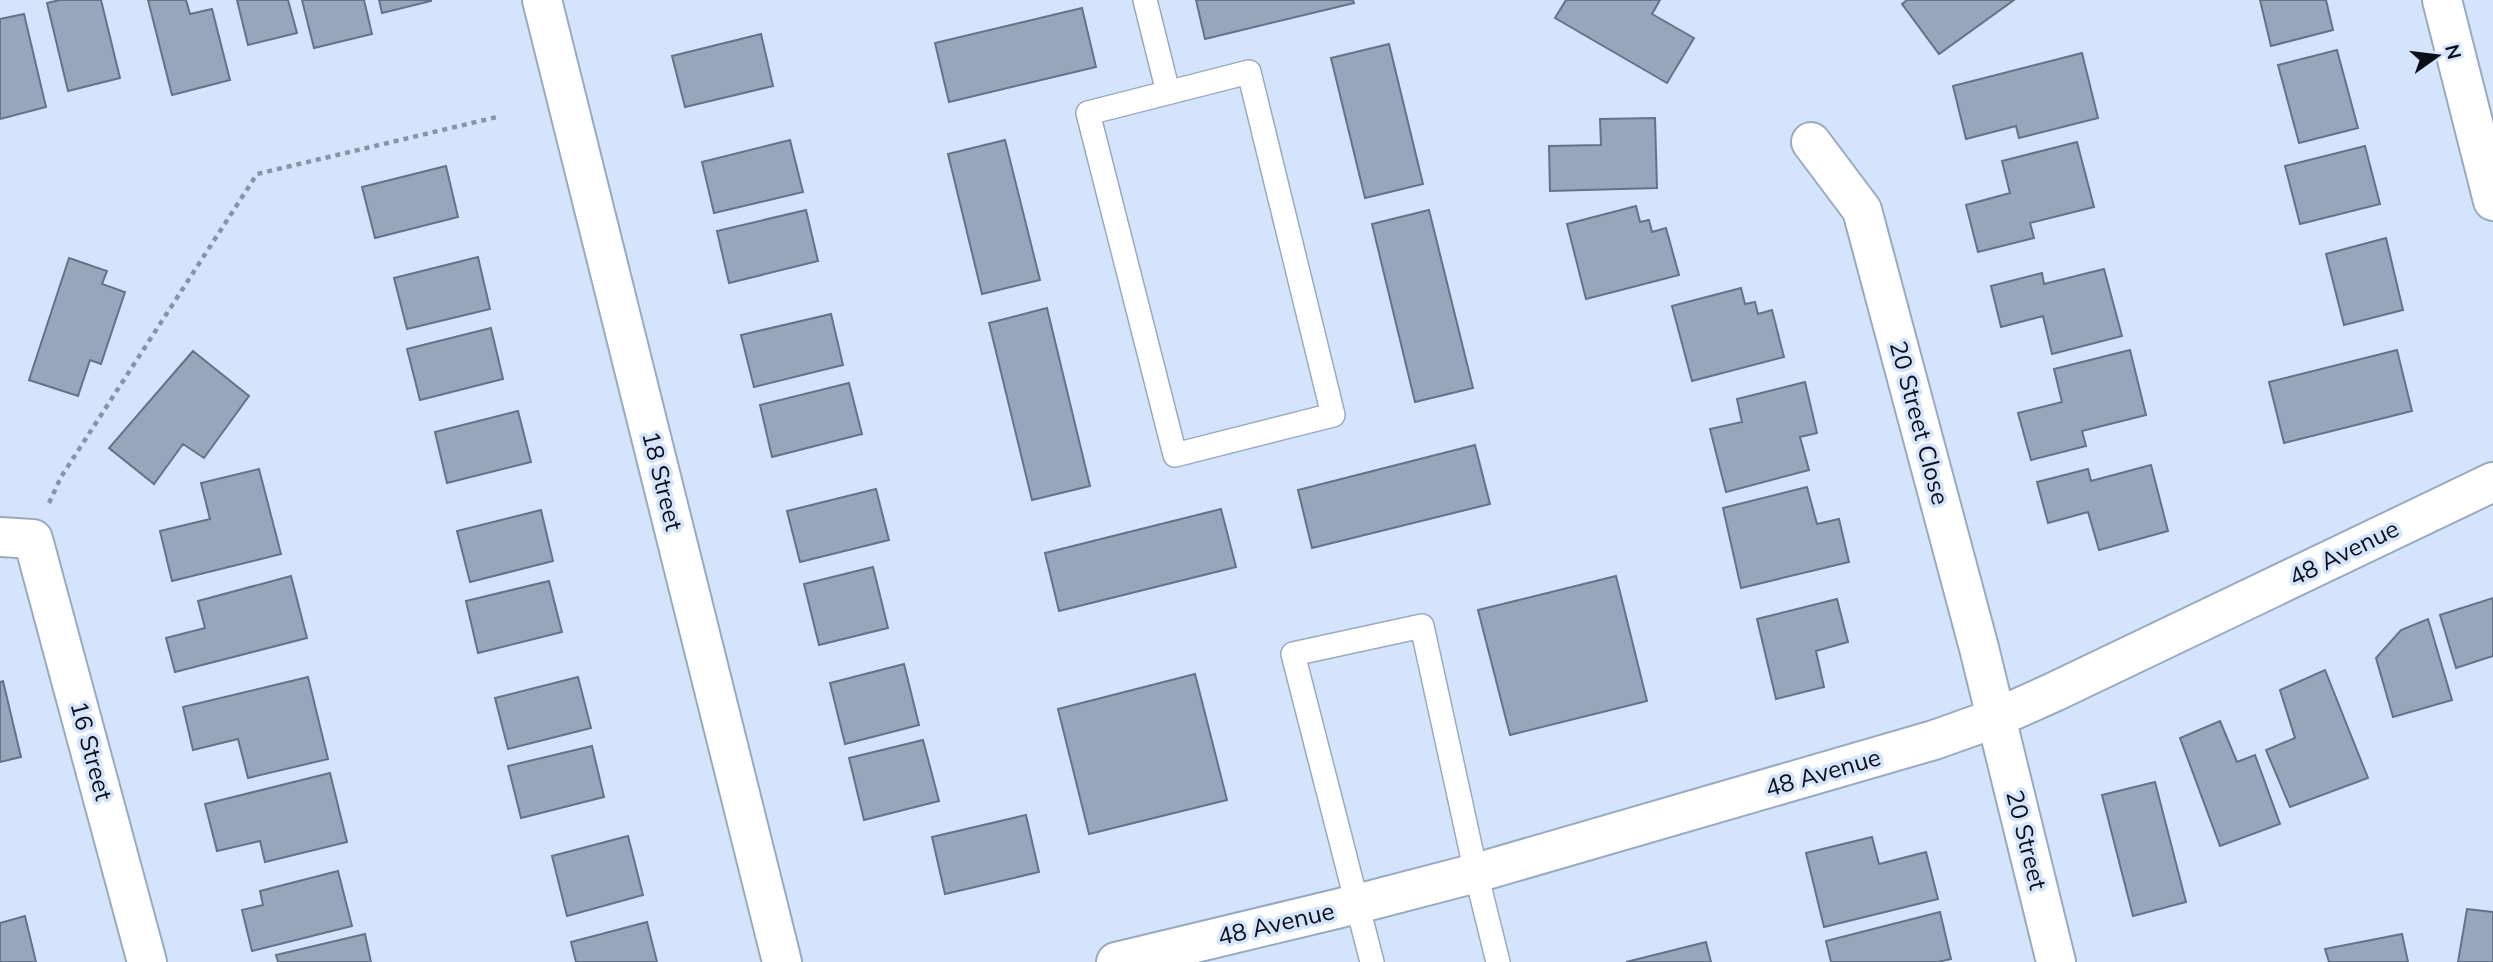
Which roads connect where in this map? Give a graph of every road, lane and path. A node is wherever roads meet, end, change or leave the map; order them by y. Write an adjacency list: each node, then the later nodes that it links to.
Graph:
1 (542, 0): 15 (street, 18 Street)
2 (1145, 0): 4 (lane)
3 (2442, 0): 7 (street)
4 (1168, 92): 4 (lane)
5 (497, 117): 8 (path)
6 (1811, 142): 11 (street, 20 Street Close)
7 (2493, 201)
8 (61, 477)
9 (2493, 482): 11 (street, 48 Avenue)
10 (17, 538): 14 (street, 16 Street)
11 (1996, 718): 12 (street, 48 Avenue); 19 (street, 20 Street)
12 (1476, 873): 13 (street, 48 Avenue); 13 (lane); 18 (lane)
13 (1357, 904): 16 (street, 48 Avenue); 17 (lane)
14 (147, 962)
15 (782, 962)
16 (1116, 962)
17 (1372, 962)
18 (1498, 962)
19 (2056, 962)

